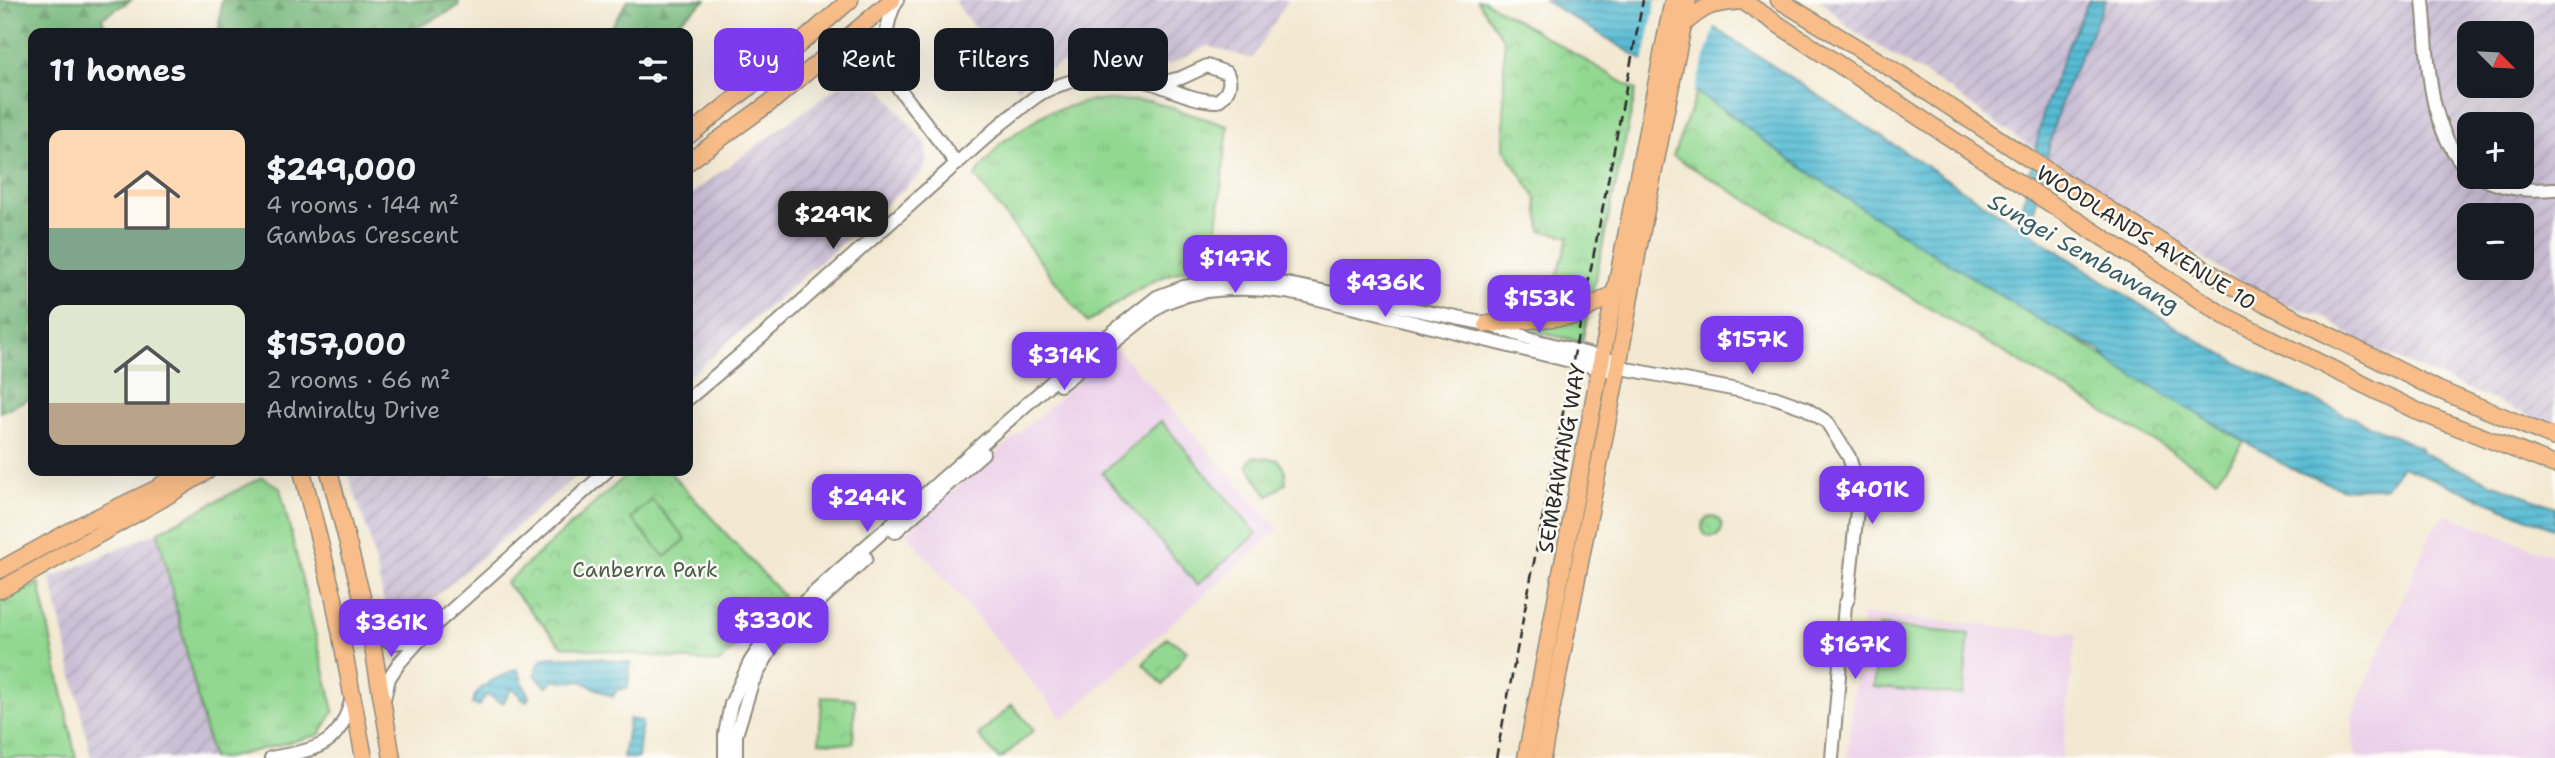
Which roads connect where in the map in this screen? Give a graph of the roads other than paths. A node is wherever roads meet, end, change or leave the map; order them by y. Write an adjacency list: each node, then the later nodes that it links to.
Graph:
1 (850, 0): 14 (main road)
2 (895, 0): 8 (street); 10 (main road)
3 (1779, 0): 28 (main road, WOODLANDS AVENUE 10)
4 (2423, 0): 19 (street)
5 (1683, 1): 7 (main road, SEMBAWANG WAY); 15 (main road, SEMBAWANG WAY)
6 (1742, 1): 7 (main road); 29 (main road, WOODLANDS AVENUE 10)
7 (1684, 24): 15 (main road, SEMBAWANG WAY)
8 (887, 28)
9 (818, 64): 10 (street)
10 (815, 65): 16 (main road)
11 (1068, 83): 20 (street)
12 (1156, 84): 12 (street)
13 (901, 91): 20 (street)
14 (734, 100): 16 (main road); 17 (main road)
15 (1661, 102): 23 (main road, SEMBAWANG WAY); 26 (main road, SEMBAWANG WAY)
16 (746, 120): 18 (main road)
17 (693, 132)
18 (693, 158)
19 (2457, 158)
20 (957, 164): 27 (street)
21 (2511, 189): 22 (street)
22 (2555, 189)
23 (1615, 293): 24 (main road); 25 (main road, SEMBAWANG WAY)
24 (1488, 324): 25 (street); 45 (street)
25 (1601, 363): 26 (street); 46 (street); 47 (main road, SEMBAWANG WAY)
26 (1621, 368): 37 (street); 48 (main road, SEMBAWANG WAY)
27 (693, 395)
28 (2555, 438)
29 (2555, 465)
30 (174, 476): 35 (main road)
31 (199, 476): 36 (main road)
32 (300, 476): 40 (main road)
33 (330, 476): 38 (main road)
34 (601, 476): 39 (street)
35 (0, 570)
36 (0, 590)
37 (1848, 599): 49 (street); 50 (street)
38 (369, 624): 39 (street); 41 (main road)
39 (426, 632): 41 (street)
40 (353, 696): 42 (street); 43 (main road)
41 (384, 703): 44 (main road)
42 (271, 758)
43 (364, 758)
44 (392, 758)
45 (724, 758)
46 (736, 758)
47 (1526, 758)
48 (1542, 758)
49 (1832, 758)
50 (1839, 758)

